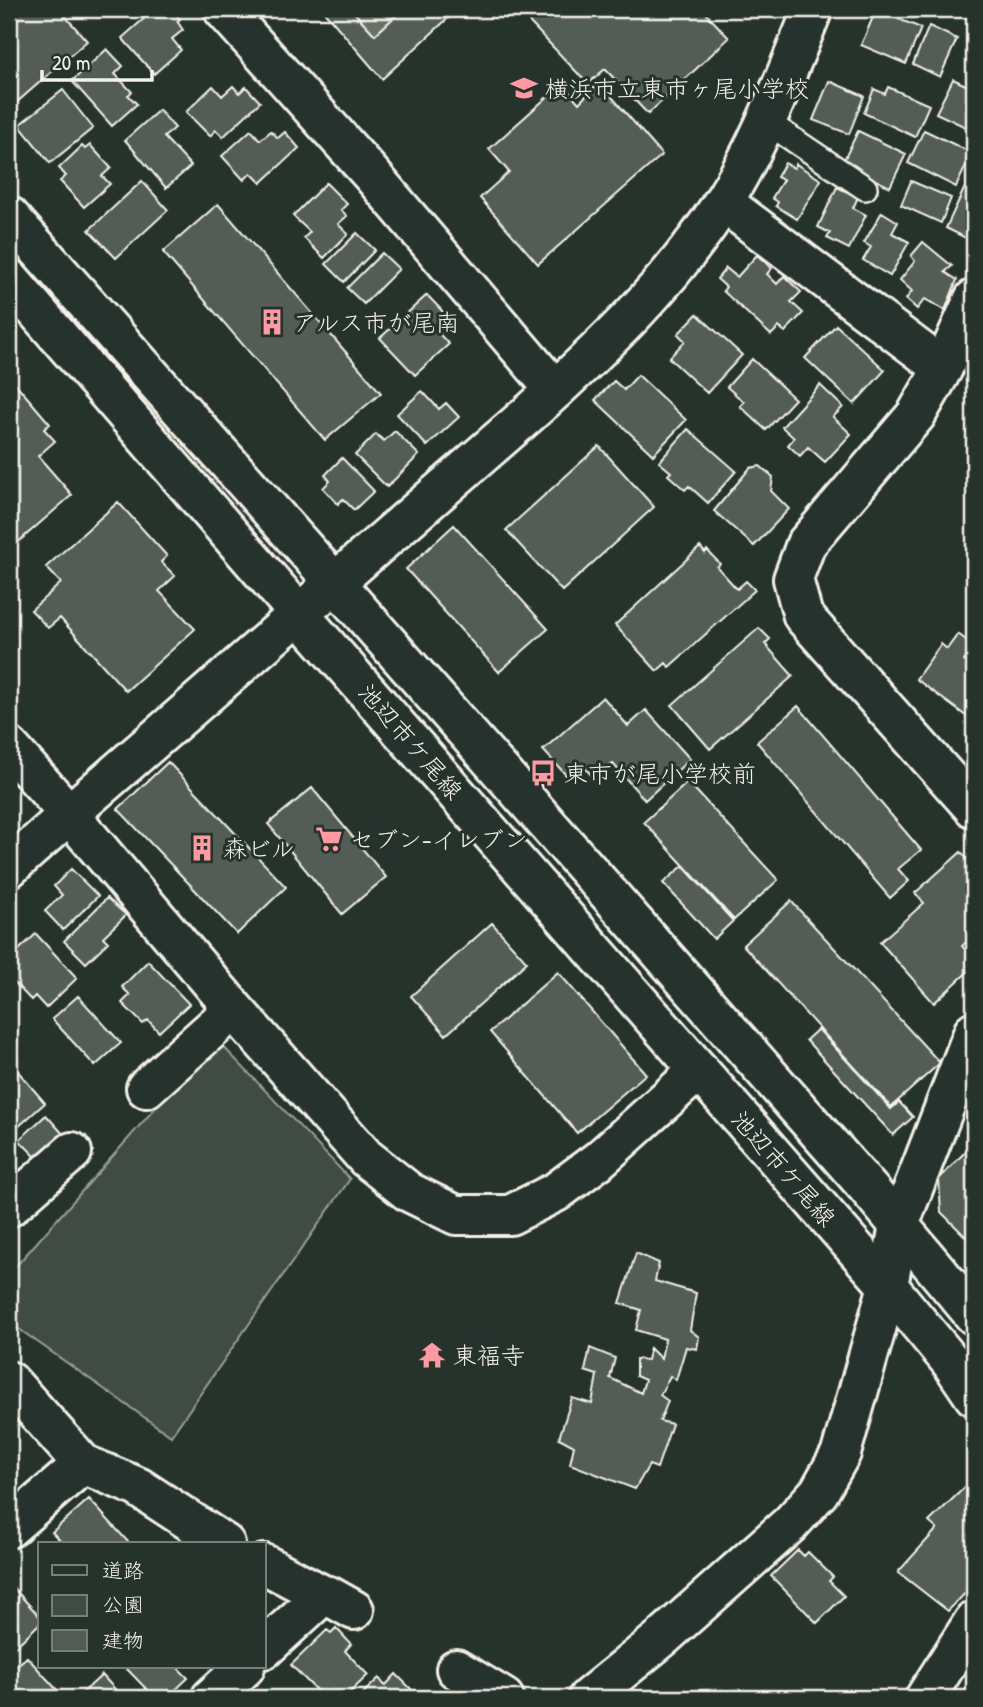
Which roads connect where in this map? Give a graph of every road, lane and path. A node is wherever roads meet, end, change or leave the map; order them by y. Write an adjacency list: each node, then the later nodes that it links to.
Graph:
1 (223, 9): 10 (street)
2 (813, 9): 3 (street)
3 (767, 122): 4 (lane); 5 (street)
4 (865, 188)
5 (723, 202): 9 (street); 10 (street)
6 (9, 216): 11 (street, 池辺市ケ尾線)
7 (9, 279): 12 (street, 池辺市ケ尾線)
8 (974, 299): 9 (street)
9 (943, 368): 14 (street)
10 (555, 390): 11 (street)
11 (335, 583): 12 (street); 23 (street, 池辺市ケ尾線)
12 (299, 614): 15 (street); 19 (street, 池辺市ケ尾線)
13 (9, 747): 15 (street)
14 (974, 808)
15 (69, 814): 16 (street); 17 (street)
16 (9, 868)
17 (234, 1009): 19 (street); 20 (street)
18 (974, 1031): 23 (street)
19 (699, 1070): 24 (street, 池辺市ケ尾線)
20 (146, 1088)
21 (72, 1152): 22 (street)
22 (9, 1206)
23 (899, 1225): 24 (street); 25 (street, 池辺市ケ尾線)
24 (888, 1286): 27 (street, 池辺市ケ尾線); 38 (street)
25 (974, 1315)
26 (9, 1381): 28 (street)
27 (974, 1396)
28 (83, 1464): 29 (street); 30 (street)
29 (9, 1528)
30 (222, 1542)
31 (266, 1565): 33 (street)
32 (974, 1621): 39 (street)
33 (266, 1648)
34 (244, 1668): 36 (street)
35 (456, 1669): 37 (street)
36 (211, 1698)
37 (505, 1698)
38 (589, 1698)
39 (925, 1698)

